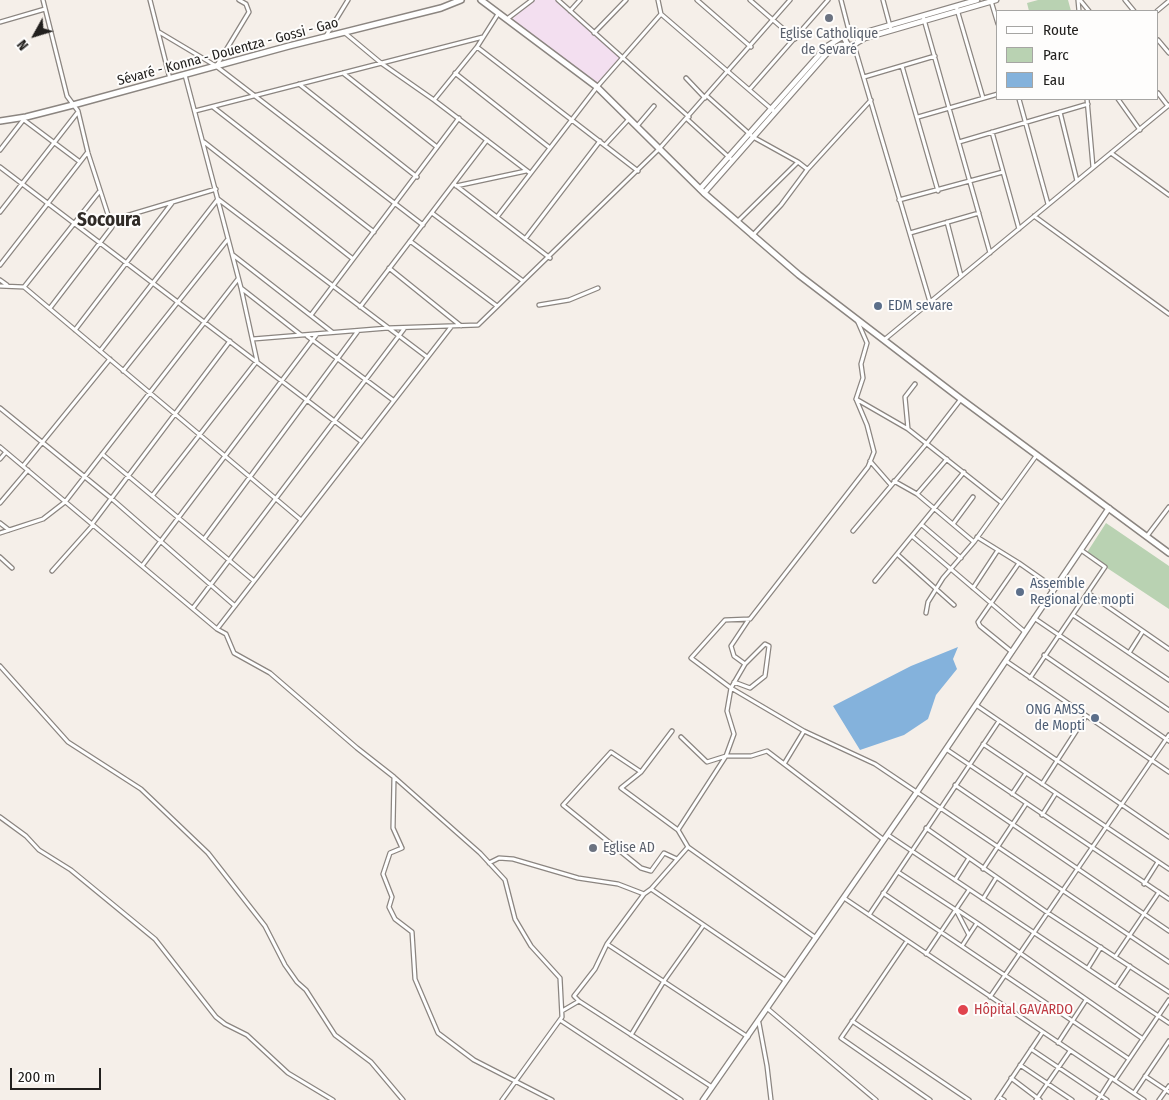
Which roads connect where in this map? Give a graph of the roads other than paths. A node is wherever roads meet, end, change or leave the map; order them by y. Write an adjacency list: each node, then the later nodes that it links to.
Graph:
1 (43, 0): 23 (street)
2 (150, 0): 37 (street)
3 (239, 0): 52 (street)
4 (348, 0): 41 (street)
5 (461, 0): 38 (main road, Sévaré - Konna - Douentza - Gossi - Gao)
6 (481, 0): 29 (main road)
7 (532, 0): 34 (street)
8 (558, 0): 28 (street)
9 (580, 0): 28 (street)
10 (626, 0): 39 (street)
11 (658, 0): 30 (street)
12 (697, 0): 47 (street)
13 (750, 0): 32 (street)
14 (790, 0): 32 (street)
15 (828, 0): 43 (street)
16 (841, 0): 40 (street)
17 (883, 0): 36 (street)
18 (977, 0): 24 (street)
19 (992, 0): 24 (street); 31 (street)
20 (1079, 0): 25 (street)
21 (1125, 0): 26 (street)
22 (1169, 1): 27 (street)
23 (45, 9): 35 (street); 76 (street)
24 (957, 9): 33 (street); 68 (street)
25 (1088, 10)
26 (1133, 10)
27 (1158, 10)
28 (570, 11): 39 (street)
29 (498, 14): 34 (main road); 42 (street)
30 (662, 14): 50 (street); 54 (street)
31 (996, 16)
32 (772, 19): 43 (street); 47 (street)
33 (924, 19): 36 (street); 49 (street)
34 (507, 20): 62 (main road)
35 (0, 22)
36 (891, 28): 40 (street); 45 (street)
37 (159, 32): 52 (street); 60 (street)
38 (345, 32): 41 (main road, Sévaré - Konna - Douentza - Gossi - Gao); 51 (street)
39 (594, 33): 50 (street)
40 (850, 33): 45 (street); 45 (street); 82 (street)
41 (326, 37): 52 (main road, Sévaré - Konna - Douentza - Gossi - Gao)
42 (483, 37): 46 (street); 51 (street)
43 (795, 39): 63 (street)
44 (1159, 41): 48 (street)
45 (853, 44): 58 (street); 82 (street)
46 (477, 47): 56 (street); 89 (street)
47 (751, 47): 54 (street)
48 (1169, 53)
49 (935, 56): 53 (street); 79 (street)
50 (623, 58): 62 (street); 87 (street)
51 (381, 63): 55 (street); 69 (street)
52 (216, 66): 57 (main road, Sévaré - Konna - Douentza - Gossi - Gao); 65 (street)
53 (902, 66): 58 (street); 84 (street)
54 (729, 71): 63 (street); 67 (street)
55 (343, 73): 61 (street); 102 (street)
56 (455, 73): 69 (street); 103 (street)
57 (185, 75): 60 (main road, Sévaré - Konna - Douentza - Gossi - Gao); 81 (street)
58 (864, 77): 70 (street)
59 (686, 78): 67 (street)
60 (170, 80): 76 (main road, Sévaré - Konna - Douentza - Gossi - Gao)
61 (299, 84): 65 (street); 117 (street)
62 (596, 87): 86 (main road); 89 (street)
63 (750, 89): 82 (street)
64 (1159, 93): 75 (street)
65 (254, 95): 78 (street); 131 (street)
66 (996, 95): 68 (street)
67 (706, 97): 87 (street); 95 (street)
68 (983, 98): 79 (street)
69 (434, 100): 85 (street)
70 (871, 100): 113 (street); 128 (street)
71 (1019, 100): 91 (street)
72 (1088, 100): 74 (street)
73 (1119, 100): 93 (street)
74 (1088, 104): 83 (street); 112 (street)
75 (1169, 105): 93 (street)
76 (73, 106): 80 (street); 88 (main road, Sévaré - Konna - Douentza - Gossi - Gao)
77 (654, 106): 92 (street)
78 (213, 107): 81 (street); 144 (street)
79 (950, 108): 84 (street); 99 (street)
80 (78, 111): 100 (street); 106 (street)
81 (195, 111): 98 (street)
82 (774, 111): 95 (street)
83 (1060, 112): 91 (street); 118 (street)
84 (918, 117): 125 (street)
85 (459, 118): 96 (street); 102 (street)
86 (629, 118): 92 (main road); 101 (street)
87 (688, 118): 104 (street); 108 (street)
88 (25, 119): 90 (main road, Sévaré - Konna - Douentza - Gossi - Gao); 100 (street); 105 (street)
89 (571, 119): 97 (street); 103 (street)
90 (0, 120)
91 (1025, 122): 94 (street); 132 (street)
92 (637, 126): 104 (main road)
93 (1140, 130): 107 (street)
94 (992, 132): 99 (street); 116 (street)
95 (751, 136): 108 (street); 110 (street)
96 (487, 140): 115 (street); 121 (street)
97 (600, 141): 101 (street); 147 (street)
98 (204, 142): 122 (street); 154 (street)
99 (959, 142): 119 (street)
100 (54, 143): 109 (street); 120 (street)
101 (605, 145): 114 (street)
102 (437, 147): 117 (street)
103 (550, 148): 115 (street)
104 (660, 149): 114 (street); 124 (main road)
105 (0, 150)
106 (88, 153): 109 (street); 123 (street)
107 (1111, 153): 112 (street); 126 (street)
108 (731, 159): 124 (street)
109 (80, 162): 129 (street)
110 (798, 162): 113 (street); 141 (street)
111 (0, 167): 120 (street)
112 (1094, 167): 118 (street)
113 (806, 170): 146 (street)
114 (638, 171): 153 (street)
115 (528, 172): 121 (street); 137 (street)
116 (1003, 172): 119 (street); 143 (street)
117 (417, 177): 131 (street)
118 (1077, 181): 132 (street)
119 (970, 182): 125 (street); 134 (street)
120 (22, 184): 129 (street); 133 (street)
121 (455, 185): 135 (street); 137 (street)
122 (216, 189): 127 (street); 130 (street)
123 (100, 191): 138 (street); 140 (street)
124 (702, 191): 141 (main road)
125 (938, 191): 128 (street)
126 (1169, 195)
127 (218, 199): 148 (street); 162 (street); 165 (street)
128 (899, 200): 145 (street)
129 (48, 203): 140 (street); 156 (street)
130 (172, 203): 138 (street); 155 (street)
131 (396, 204): 142 (street); 144 (street)
132 (1048, 205): 136 (street)
133 (0, 212)
134 (979, 213): 139 (street); 151 (street)
135 (432, 214): 142 (street); 161 (street)
136 (1034, 216): 143 (street); 175 (street)
137 (497, 217): 147 (street)
138 (109, 221): 150 (street)
139 (947, 222): 145 (street); 158 (street)
140 (74, 223): 150 (street); 166 (street)
141 (737, 223): 146 (main road)
142 (423, 225): 149 (street)
143 (1019, 228): 151 (street)
144 (374, 232): 154 (street)
145 (910, 233): 169 (street)
146 (752, 236): 177 (main road)
147 (525, 238): 153 (street)
148 (228, 239): 152 (street); 170 (street)
149 (410, 241): 157 (street); 172 (street)
150 (101, 242): 155 (street); 174 (street)
151 (990, 253): 158 (street)
152 (232, 255): 159 (street); 176 (street)
153 (550, 258): 161 (street)
154 (353, 260): 165 (street)
155 (127, 262): 162 (street); 183 (street)
156 (0, 265)
157 (389, 268): 173 (street); 180 (street)
158 (961, 276): 169 (street)
159 (238, 278): 167 (street); 178 (street)
160 (0, 280): 164 (street)
161 (523, 281): 172 (street)
162 (152, 282): 170 (street); 194 (street)
163 (0, 286): 164 (street)
164 (8, 286): 166 (street)
165 (332, 286): 173 (street); 176 (street)
166 (24, 287): 174 (street)
167 (241, 288): 187 (street); 190 (street)
168 (598, 288): 171 (street)
169 (930, 302): 192 (street)
170 (179, 303): 178 (street); 199 (street)
171 (539, 305)
172 (497, 306): 180 (street)
173 (360, 307): 181 (street)
174 (50, 308): 183 (street)
175 (1169, 314)
176 (311, 315): 185 (street)
177 (857, 320): 192 (main road); 204 (street)
178 (204, 322): 193 (street); 203 (street)
179 (451, 326): 180 (street); 182 (street); 195 (street)
180 (461, 326)
181 (388, 328): 182 (street); 184 (street); 189 (street)
182 (405, 328): 189 (street)
183 (75, 330): 194 (street)
184 (359, 330): 185 (street); 197 (street)
185 (332, 332): 186 (street)
186 (318, 334): 188 (street); 191 (street)
187 (302, 335): 188 (street); 190 (street)
188 (307, 336): 191 (street)
189 (399, 336): 195 (street); 200 (street)
190 (253, 339): 198 (street)
191 (313, 340): 197 (street); 201 (street)
192 (883, 341): 205 (main road)
193 (230, 342): 198 (street); 209 (street)
194 (100, 351): 196 (street)
195 (426, 357): 206 (street)
196 (110, 359): 199 (street); 215 (street)
197 (339, 360): 200 (street); 207 (street)
198 (257, 361): 201 (street); 212 (street)
199 (123, 371): 203 (street)
200 (366, 380): 206 (street); 210 (street)
201 (282, 381): 207 (street); 219 (street)
202 (916, 384): 211 (street)
203 (150, 393): 209 (street); 218 (street)
204 (856, 399): 211 (street); 223 (street)
205 (961, 399): 214 (street); 220 (main road)
206 (393, 400): 213 (street)
207 (308, 401): 210 (street); 229 (street)
208 (0, 408): 215 (street)
209 (175, 414): 212 (street); 228 (street)
210 (334, 421): 213 (street); 236 (street)
211 (908, 429): 214 (street)
212 (200, 435): 219 (street); 233 (street)
213 (362, 442): 244 (street)
214 (927, 443): 221 (street); 230 (street)
215 (42, 444): 224 (street); 227 (street)
216 (0, 447): 217 (street)
217 (6, 452): 222 (street); 224 (street)
218 (102, 454): 227 (street); 228 (street)
219 (225, 456): 229 (street); 243 (street)
220 (1036, 456): 239 (street); 241 (main road)
221 (947, 458): 226 (street); 232 (street)
222 (0, 459)
223 (870, 460): 231 (street); 284 (street)
224 (23, 466): 225 (street)
225 (28, 470): 237 (street); 238 (street)
226 (964, 472): 239 (street); 242 (street)
227 (85, 476): 235 (street); 237 (street)
228 (128, 476): 233 (street); 235 (street)
229 (250, 477): 236 (street); 255 (street)
230 (894, 481): 231 (street); 232 (street)
231 (891, 485): 250 (street)
232 (918, 494): 242 (street)
233 (152, 496): 243 (street)
234 (974, 497): 247 (street)
235 (112, 499): 246 (street); 256 (street)
236 (276, 499): 244 (street); 264 (street)
237 (65, 502): 246 (street); 249 (street)
238 (0, 503)
239 (1002, 503): 254 (street)
240 (1169, 507): 253 (street)
241 (1109, 508): 253 (main road); 259 (street)
242 (935, 509): 247 (street); 248 (street)
243 (178, 518): 255 (street); 256 (street)
244 (301, 520): 270 (street)
245 (0, 523): 249 (street)
246 (92, 524): 266 (street); 269 (street)
247 (953, 524): 257 (street)
248 (922, 525): 252 (street); 263 (street)
249 (9, 530): 251 (street)
250 (853, 531)
251 (0, 533)
252 (912, 536): 261 (street); 268 (street)
253 (1147, 536): 260 (main road)
254 (977, 537): 257 (street); 258 (street)
255 (204, 539): 264 (street)
256 (160, 542): 266 (street); 272 (street)
257 (974, 542): 263 (street)
258 (998, 550): 265 (street); 273 (street)
259 (1081, 550): 275 (street); 276 (street)
260 (1169, 553)
261 (897, 554): 271 (street); 274 (street)
262 (0, 557): 267 (street)
263 (961, 558): 268 (street)
264 (228, 559): 270 (street); 272 (street)
265 (1019, 563): 275 (street); 277 (street)
266 (142, 566): 280 (street)
267 (12, 568)
268 (951, 569): 273 (street); 274 (street)
269 (52, 571)
270 (254, 581): 279 (street)
271 (875, 581)
272 (209, 585): 279 (street); 280 (street)
273 (973, 588): 277 (street)
274 (937, 589): 278 (street); 281 (street)
275 (1053, 591): 283 (street)
276 (1088, 593): 282 (street); 286 (street)
277 (990, 603): 287 (street); 290 (street)
278 (954, 605)
279 (235, 606): 285 (street)
280 (193, 608): 285 (street)
281 (926, 613)
282 (1073, 615): 288 (street); 291 (street)
283 (1034, 618): 287 (street); 288 (street)
284 (750, 619): 294 (street); 299 (street)
285 (217, 629): 318 (street)
286 (1143, 631): 289 (street); 291 (street)
287 (1025, 632): 290 (street)
288 (1059, 634): 292 (street); 301 (street)
289 (1169, 649)
290 (1012, 652): 293 (street)
291 (1128, 653): 297 (street)
292 (1044, 655): 296 (street); 307 (street)
293 (1006, 661): 296 (street); 300 (street)
294 (745, 664): 298 (street); 298 (street)
295 (0, 666): 423 (street)
296 (1030, 678): 302 (street)
297 (1169, 680)
298 (734, 682): 299 (street)
299 (730, 688): 305 (street); 310 (street)
300 (976, 705): 303 (street); 309 (street)
301 (1169, 710)
302 (1086, 716): 311 (street); 312 (street)
303 (999, 721): 308 (street); 311 (street)
304 (672, 731): 315 (street)
305 (804, 731): 313 (street); 321 (street)
306 (680, 737): 310 (street)
307 (1168, 738): 312 (street)
308 (984, 744): 314 (street); 317 (street)
309 (946, 749): 314 (street); 321 (street)
310 (726, 756): 313 (street); 332 (street)
311 (1057, 760): 319 (street); 325 (street)
312 (1152, 760): 316 (street); 325 (street)
313 (784, 764): 335 (street)
314 (970, 765): 320 (street); 323 (street)
315 (641, 772): 332 (street); 341 (street)
316 (1169, 772)
317 (1026, 773): 319 (street); 323 (street)
318 (394, 778): 343 (street); 413 (street)
319 (1042, 784): 322 (street)
320 (955, 785): 326 (street); 329 (street)
321 (917, 792): 326 (street); 333 (street)
322 (1056, 793): 327 (street); 330 (street)
323 (1012, 794): 324 (street)
324 (1026, 804): 327 (street); 329 (street)
325 (1122, 804): 330 (street); 334 (street)
326 (940, 807): 331 (street); 337 (street)
327 (1042, 814): 338 (street)
328 (0, 817): 422 (street)
329 (1013, 825): 337 (street); 345 (street)
330 (1106, 827): 338 (street); 342 (street)
331 (926, 828): 339 (street); 340 (street)
332 (678, 830): 336 (street)
333 (888, 834): 335 (street); 339 (street)
334 (1169, 837)
335 (884, 840): 357 (street)
336 (688, 847): 341 (street); 371 (street)
337 (998, 847): 344 (street); 353 (street)
338 (1092, 849): 345 (street); 350 (street)
339 (912, 851): 347 (street); 349 (street)
340 (969, 858): 344 (street); 349 (street)
341 (677, 859): 351 (street)
342 (1158, 862): 346 (street); 350 (street)
343 (489, 863): 356 (street); 392 (street)
344 (983, 869): 348 (street)
345 (1078, 869): 353 (street); 362 (street)
346 (1169, 869)
347 (898, 872): 355 (street); 360 (street)
348 (996, 878): 358 (street); 361 (street)
349 (955, 880): 352 (street)
350 (1144, 884): 354 (street)
351 (651, 889): 356 (street); 365 (street)
352 (969, 890): 358 (street); 360 (street)
353 (1063, 891): 361 (street); 369 (street)
354 (1159, 892): 359 (street); 362 (street)
355 (883, 893): 363 (street); 367 (street)
356 (644, 894): 373 (street)
357 (844, 898): 363 (street); 371 (street)
358 (983, 899): 368 (street)
359 (1169, 899)
360 (956, 910): 364 (street); 367 (street); 370 (street)
361 (1048, 913): 368 (street); 375 (street)
362 (1144, 913): 366 (street); 369 (street)
363 (869, 915): 372 (street)
364 (977, 923): 370 (street); 377 (street)
365 (704, 926): 383 (street); 384 (street)
366 (1169, 931)
367 (941, 932): 374 (street); 376 (street)
368 (1034, 933): 377 (street); 381 (street)
369 (1130, 934): 378 (street); 379 (street)
370 (969, 935): 374 (street)
371 (816, 938): 384 (street)
372 (907, 941): 376 (street); 395 (street)
373 (607, 944): 383 (street); 390 (street)
374 (962, 946): 382 (street)
375 (1101, 948): 378 (street); 381 (street)
376 (926, 954): 387 (street)
377 (1019, 954): 382 (street); 388 (street)
378 (1115, 957): 380 (street)
379 (1169, 962)
380 (1130, 966): 385 (street); 386 (street)
381 (1088, 968): 385 (street)
382 (1005, 975): 387 (street); 396 (street)
383 (664, 982): 400 (street); 401 (street)
384 (787, 982): 391 (street)
385 (1116, 987): 393 (street)
386 (1169, 992)
387 (990, 997): 399 (street)
388 (1086, 1000): 396 (street); 402 (street)
389 (1169, 1000): 393 (street)
390 (578, 1002): 392 (street); 400 (street)
391 (768, 1009): 397 (street); 429 (street)
392 (562, 1011): 394 (street)
393 (1158, 1016): 398 (street); 402 (street)
394 (560, 1020): 413 (street); 426 (street)
395 (852, 1021): 430 (street); 431 (street)
396 (1072, 1021): 404 (street); 407 (street)
397 (758, 1023): 401 (street); 428 (street)
398 (1169, 1023)
399 (1042, 1032): 404 (street); 405 (street)
400 (631, 1035): 416 (street)
401 (748, 1038): 416 (street)
402 (1143, 1039): 407 (street)
403 (1169, 1041): 410 (street)
404 (1058, 1043): 406 (street)
405 (1031, 1049): 408 (street); 409 (street)
406 (1070, 1051): 409 (street); 412 (street)
407 (1129, 1059): 412 (street)
408 (1020, 1065): 411 (street); 414 (street)
409 (1059, 1068): 414 (street); 419 (street)
410 (1145, 1076): 417 (street); 418 (street)
411 (1011, 1078): 420 (street); 421 (street)
412 (1113, 1079): 418 (street); 419 (street)
413 (514, 1082): 424 (street); 425 (street)
414 (1048, 1083): 421 (street); 433 (street)
415 (1169, 1086): 417 (street)
416 (713, 1088): 427 (street)
417 (1168, 1091): 437 (street)
418 (1134, 1093): 436 (street)
419 (1100, 1096): 434 (street); 435 (street)
420 (998, 1098): 432 (street)
421 (1038, 1099)
422 (333, 1100)
423 (402, 1100)
424 (502, 1100)
425 (552, 1100)
426 (681, 1100)
427 (703, 1100)
428 (770, 1100)
429 (876, 1100)
430 (930, 1100)
431 (969, 1100)
432 (1004, 1100)
433 (1072, 1100)
434 (1098, 1100)
435 (1107, 1100)
436 (1144, 1100)
437 (1159, 1100)

